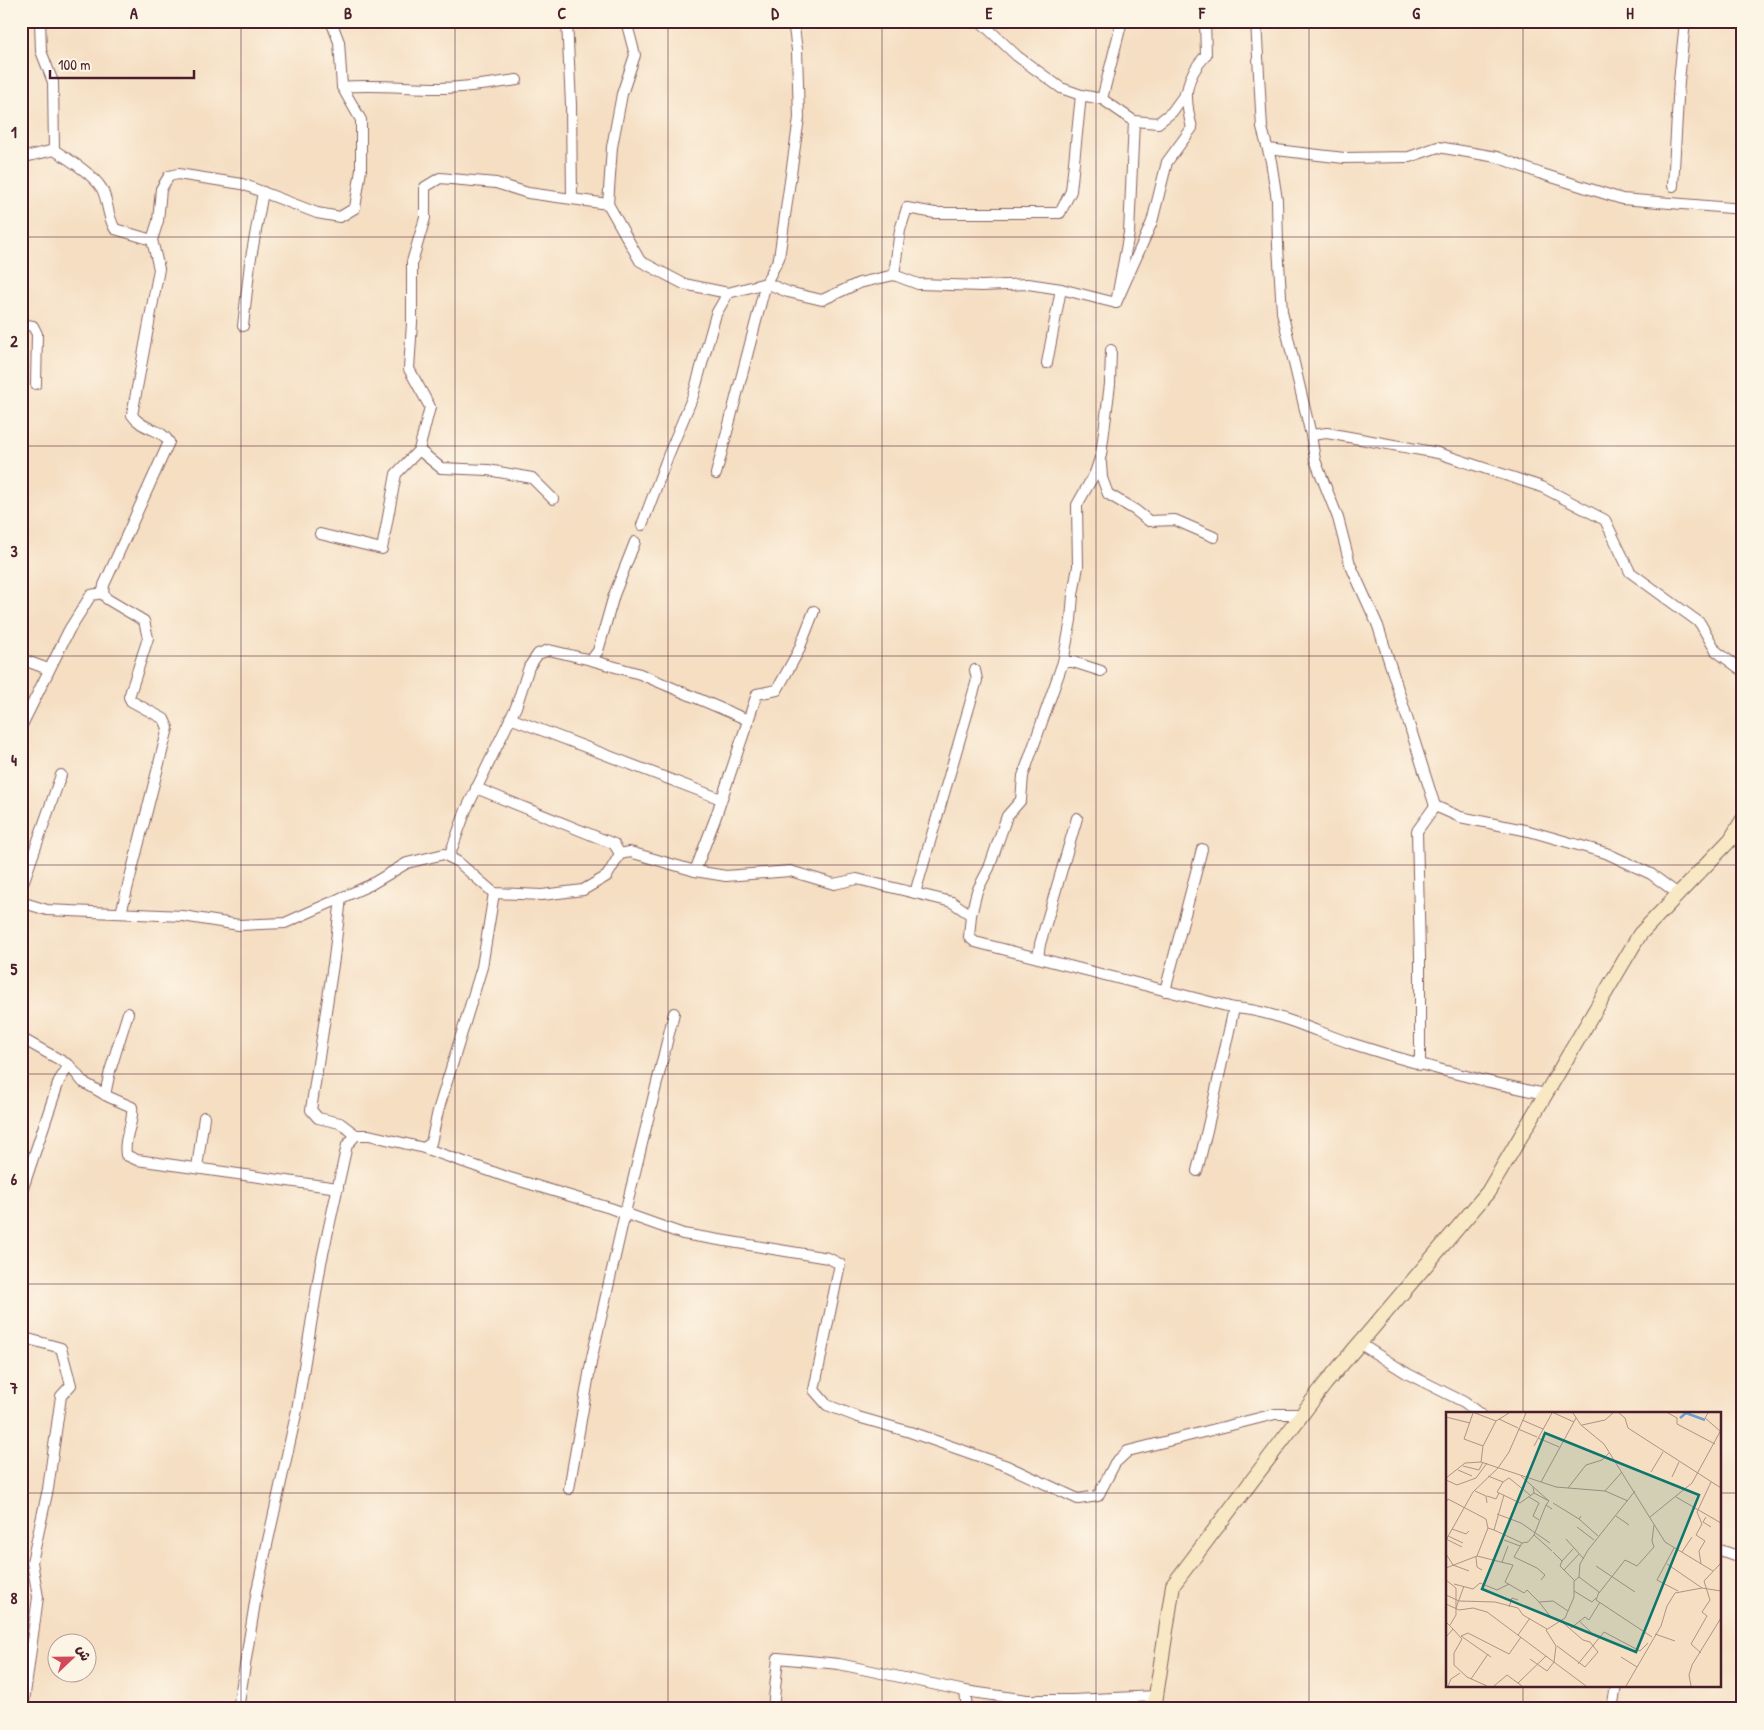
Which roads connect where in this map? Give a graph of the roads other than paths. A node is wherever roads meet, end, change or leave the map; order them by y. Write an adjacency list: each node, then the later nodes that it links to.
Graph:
1 (40, 21): 18 (street)
2 (331, 21): 12 (street)
3 (567, 21): 22 (street)
4 (626, 21): 23 (street)
5 (793, 21): 27 (street)
6 (984, 21): 14 (street)
7 (1122, 21): 15 (street)
8 (1205, 21): 13 (street)
9 (1256, 21): 17 (street)
10 (1685, 21): 20 (street)
11 (517, 80): 12 (street)
12 (342, 87): 21 (street)
13 (1185, 94): 16 (street); 30 (street)
14 (1081, 95): 15 (street); 26 (street)
15 (1102, 99): 16 (street)
16 (1134, 121): 30 (street)
17 (1268, 149): 24 (street); 36 (street)
18 (54, 150): 19 (street); 25 (street)
19 (21, 158)
20 (1673, 186)
21 (262, 192): 25 (street); 32 (street)
22 (572, 198): 23 (street); 37 (street)
23 (608, 204): 29 (street)
24 (1743, 209)
25 (152, 240): 45 (street)
26 (894, 275): 27 (street); 28 (street)
27 (766, 283): 29 (street); 39 (street)
28 (1061, 290): 30 (street); 34 (street)
29 (728, 293): 41 (street)
30 (1116, 302)
31 (21, 324): 35 (street)
32 (243, 326)
33 (1111, 350): 38 (street)
34 (1047, 363)
35 (36, 384)
36 (1311, 435): 52 (street); 60 (street)
37 (419, 450): 40 (street); 42 (street)
38 (1101, 455): 43 (street); 49 (street)
39 (716, 474)
40 (553, 499)
41 (642, 525)
42 (320, 534)
43 (1214, 537)
44 (635, 542): 48 (street)
45 (103, 593): 50 (street); 73 (street)
46 (814, 611): 55 (street)
47 (21, 659): 50 (street)
48 (591, 660): 54 (street); 55 (street)
49 (1063, 662): 53 (street); 74 (street)
50 (48, 669): 56 (street)
51 (975, 670): 69 (street)
52 (1743, 671)
53 (1101, 672)
54 (510, 718): 58 (street); 59 (street)
55 (748, 720): 59 (street)
56 (21, 727)
57 (61, 775): 67 (street)
58 (476, 788): 64 (street); 65 (street)
59 (721, 799): 66 (street)
60 (1435, 806): 70 (street); 82 (street)
61 (1077, 818): 75 (street)
62 (1743, 819): 70 (street)
63 (1202, 849): 76 (street)
64 (620, 854): 66 (street); 68 (street)
65 (449, 857): 68 (street); 71 (street)
66 (695, 871): 69 (street)
67 (21, 889)
68 (494, 893): 87 (street)
69 (916, 893): 74 (street)
70 (1678, 894): 83 (street)
71 (341, 898): 73 (street); 86 (street)
72 (21, 902): 73 (street)
73 (121, 913)
74 (971, 915): 75 (street)
75 (1038, 958): 76 (street)
76 (1165, 991): 77 (street)
77 (1234, 1008): 82 (street); 89 (street)
78 (674, 1013): 92 (street)
79 (128, 1014): 84 (street)
80 (21, 1038): 81 (street)
81 (69, 1064): 84 (street); 91 (street)
82 (1420, 1064): 83 (street)
83 (1546, 1094): 94 (street)
84 (105, 1095): 88 (street)
85 (204, 1117): 88 (street)
86 (356, 1134): 87 (street); 90 (street)
87 (424, 1148): 92 (street)
88 (197, 1168): 90 (street)
89 (1197, 1171)
90 (338, 1188): 104 (street)
91 (21, 1194)
92 (625, 1213): 96 (street); 97 (street)
93 (21, 1337): 103 (street)
94 (1359, 1343): 95 (street); 96 (street)
95 (1477, 1412)
96 (1302, 1414): 102 (street)
97 (569, 1488)
98 (1722, 1551): 99 (street)
99 (1743, 1558)
100 (1616, 1688): 107 (street)
101 (965, 1691): 102 (street); 105 (street); 106 (street)
102 (1155, 1703)
103 (23, 1709)
104 (238, 1709)
105 (773, 1709)
106 (967, 1709)
107 (1612, 1709)

